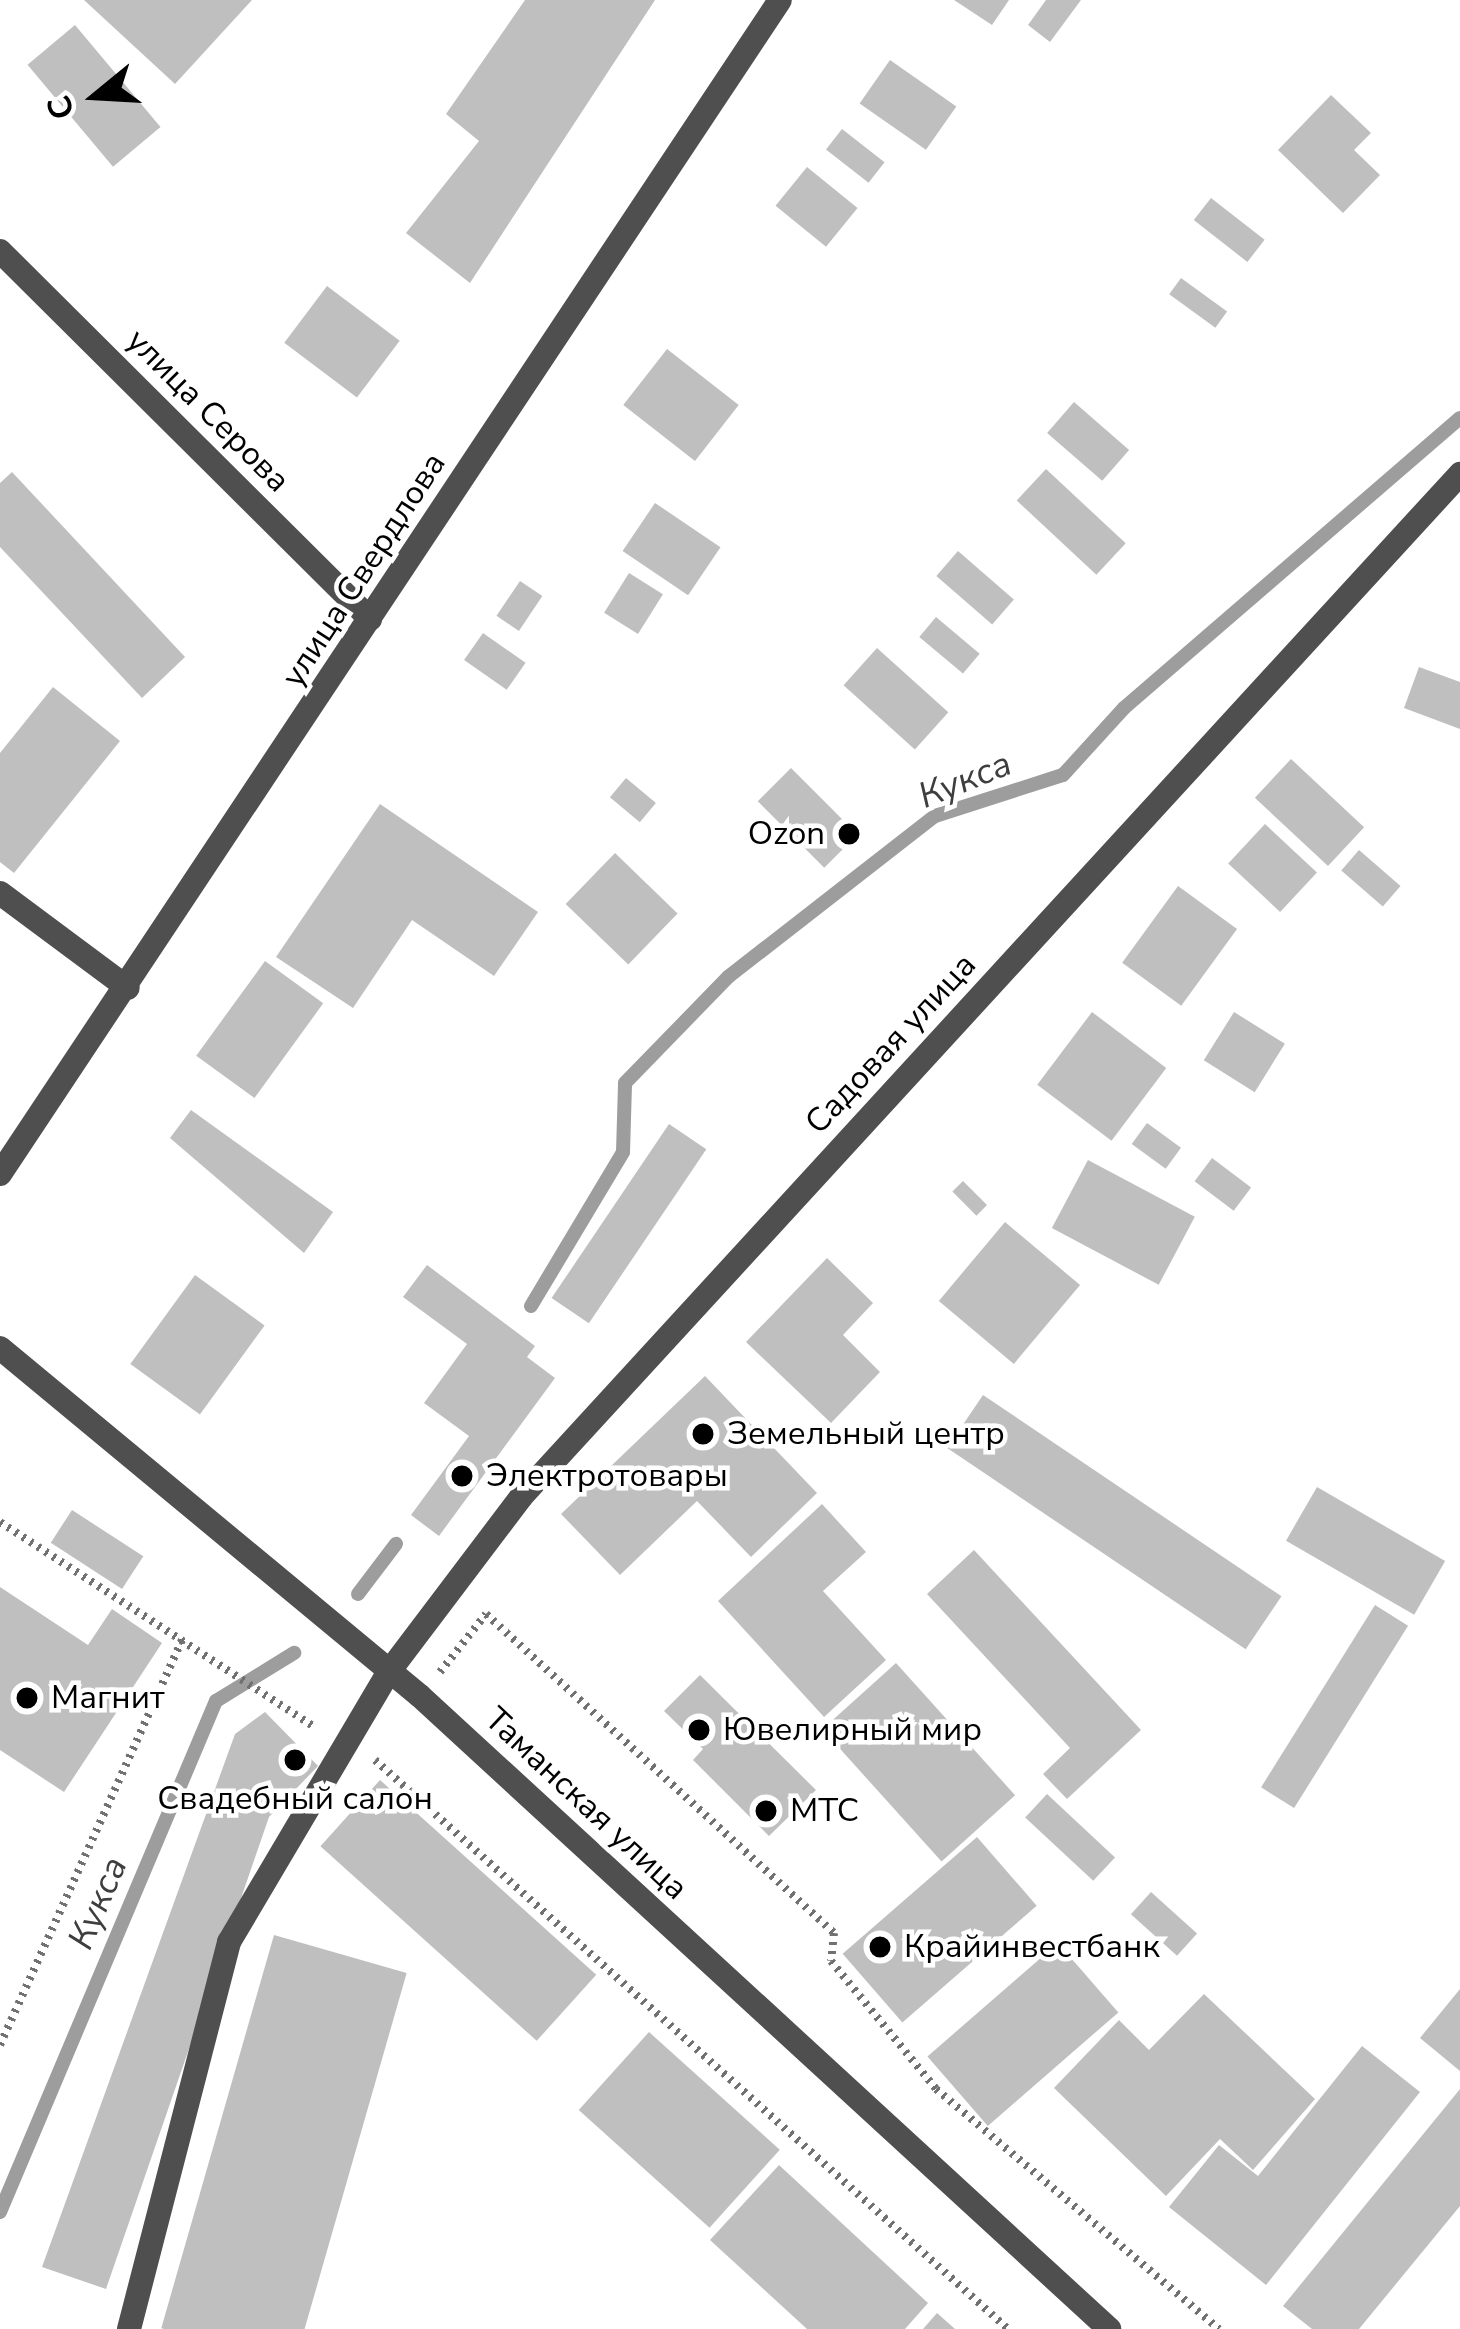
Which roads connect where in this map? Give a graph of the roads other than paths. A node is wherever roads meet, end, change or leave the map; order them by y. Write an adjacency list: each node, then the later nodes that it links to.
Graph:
1 (780, 0): 4 (street, улица Свердлова)
2 (0, 251): 4 (street, улица Серова)
3 (1460, 474): 9 (street, Садовая улица)
4 (370, 619): 6 (street, улица Свердлова)
5 (0, 893): 6 (street)
6 (128, 988): 7 (street, улица Свердлова)
7 (0, 1174)
8 (0, 1348): 9 (street, Таманская улица)
9 (388, 1672): 10 (street, Садовая улица); 11 (street, Таманская улица)
10 (129, 2329)
11 (1109, 2329)

